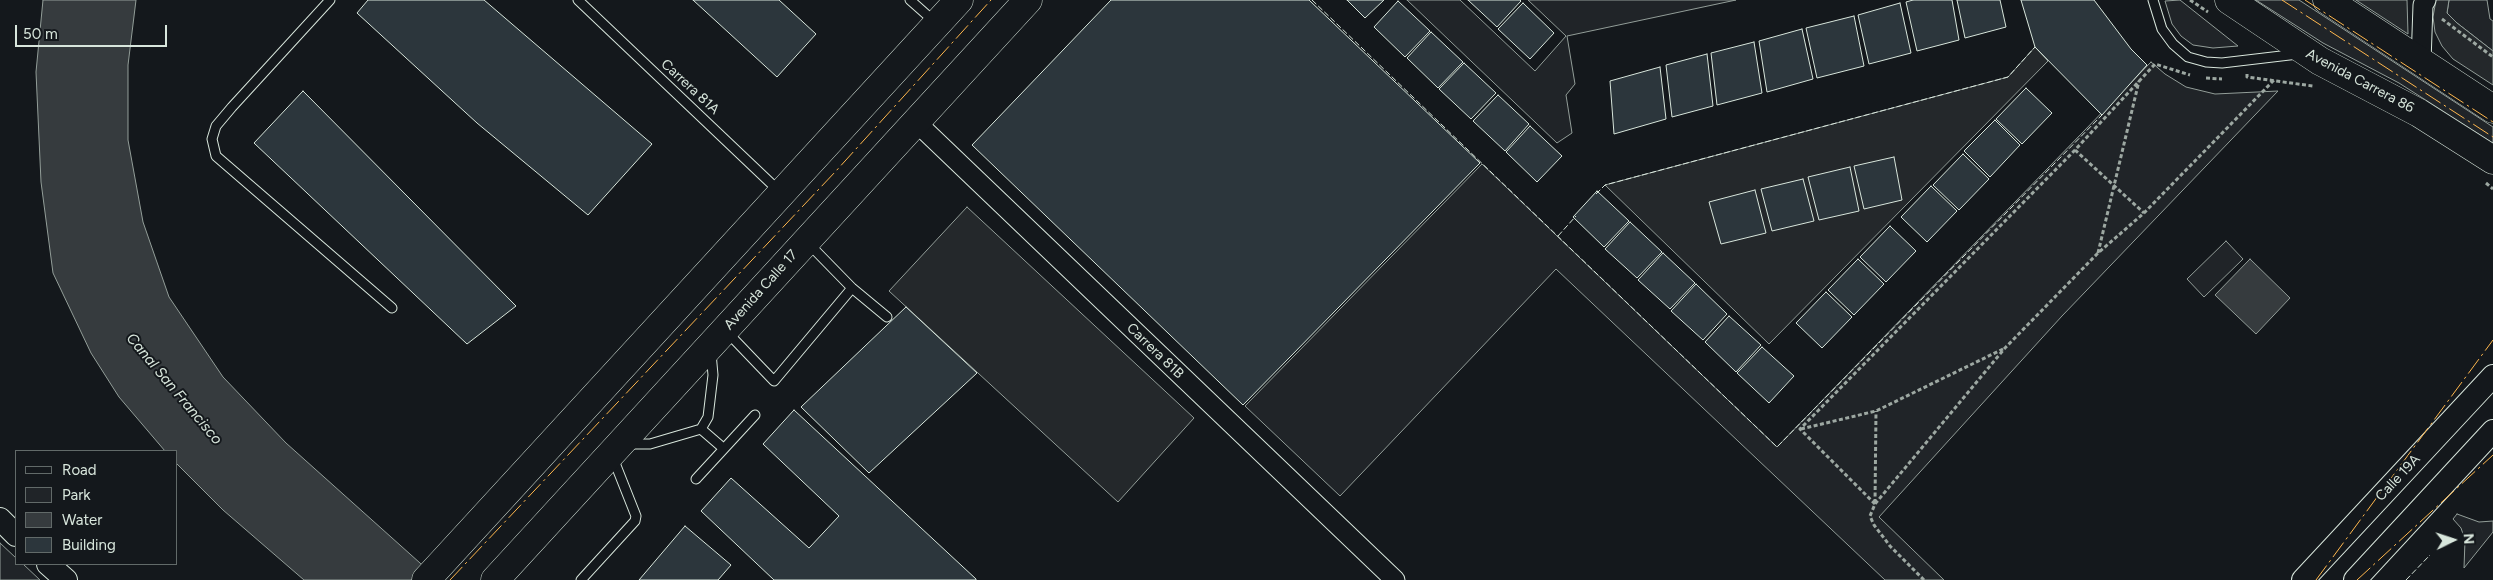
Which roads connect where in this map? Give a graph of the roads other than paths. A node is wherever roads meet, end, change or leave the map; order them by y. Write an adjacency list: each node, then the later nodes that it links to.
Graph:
1 (330, 0): 19 (lane)
2 (578, 0): 16 (lane, Carrera 81A)
3 (910, 0): 10 (lane)
4 (959, 0): 10 (main road)
5 (1028, 0): 14 (main road, Avenida Calle 17)
6 (2153, 0): 11 (lane)
7 (2229, 0): 11 (main road, Avenida Carrera 86)
8 (2327, 0): 12 (main road)
9 (2424, 2): 12 (street)
10 (937, 24): 16 (main road)
11 (2307, 53): 15 (main road, Avenida Carrera 86)
12 (2421, 62): 13 (main road)
13 (2493, 109)
14 (916, 122): 17 (main road, Avenida Calle 17); 36 (street, Carrera 81B)
15 (2493, 160)
16 (782, 194): 34 (main road)
17 (806, 241): 18 (lane); 21 (main road, Avenida Calle 17)
18 (852, 288): 20 (lane); 21 (lane)
19 (392, 308)
20 (887, 317)
21 (718, 337): 24 (lane); 27 (main road, Avenida Calle 17)
22 (2493, 376): 37 (street, Calle 19A)
23 (755, 415): 26 (lane)
24 (701, 429): 26 (lane); 27 (lane)
25 (2493, 431): 38 (street)
26 (723, 448): 28 (lane)
27 (616, 449): 32 (main road, Avenida Calle 17); 35 (lane)
28 (696, 479)
29 (0, 519): 30 (street)
30 (15, 534)
31 (49, 565): 33 (street)
32 (504, 577)
33 (66, 580)
34 (426, 580)
35 (581, 580)
36 (1395, 580)
37 (2303, 580)
38 (2356, 580)

